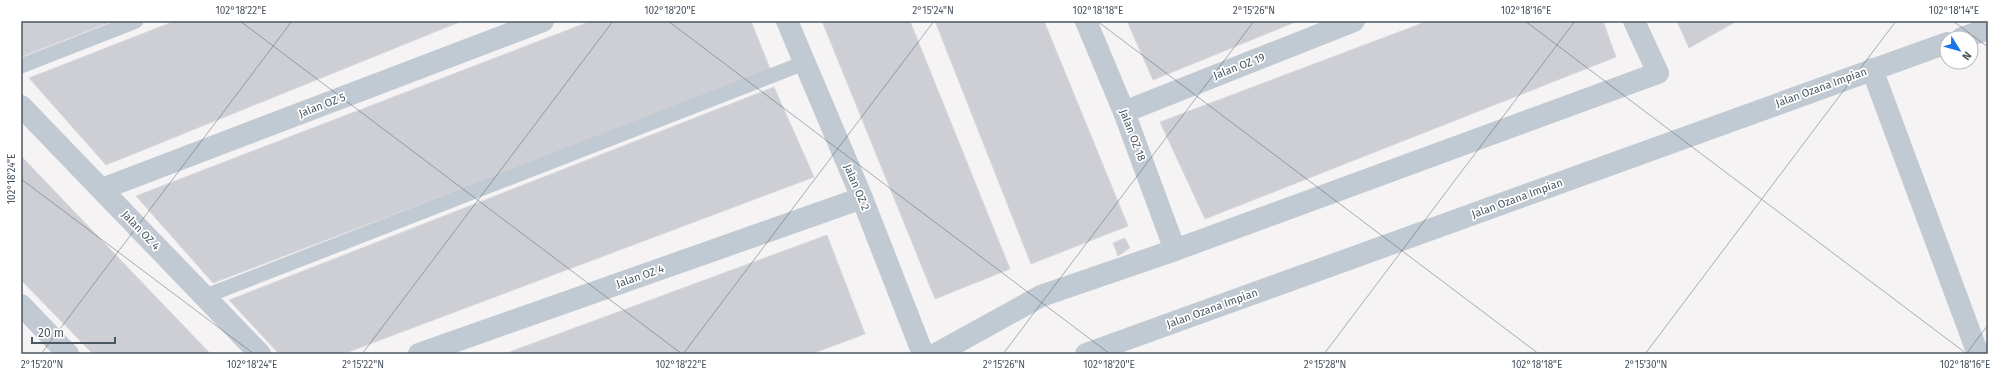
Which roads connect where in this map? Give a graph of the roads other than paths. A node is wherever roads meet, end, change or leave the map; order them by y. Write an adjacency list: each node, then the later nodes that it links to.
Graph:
1 (136, 21): 9 (lane)
2 (543, 21): 13 (street, Jalan OZ 5)
3 (787, 21): 8 (street, Jalan OZ 2)
4 (1086, 21): 12 (street, Jalan OZ 18)
5 (1354, 21): 12 (street, Jalan OZ 19)
6 (1634, 21): 15 (street)
7 (1939, 46): 10 (street, Jalan Ozana Impian)
8 (804, 63): 14 (street, Jalan OZ 2); 16 (lane)
9 (21, 66)
10 (1872, 69): 23 (street, Jalan Ozana Impian); 24 (street)
11 (21, 106): 13 (street, Jalan OZ 4)
12 (1124, 112): 15 (street, Jalan OZ 18)
13 (102, 189): 16 (street, Jalan OZ 4)
14 (862, 198): 20 (street, Jalan OZ 4); 21 (street, Jalan OZ 2)
15 (1175, 250): 22 (street)
16 (206, 296): 19 (street, Jalan OZ 4)
17 (21, 305): 18 (street)
18 (68, 354)
19 (260, 354)
20 (419, 354)
21 (923, 354)
22 (936, 354)
23 (1086, 354)
24 (1978, 354)

